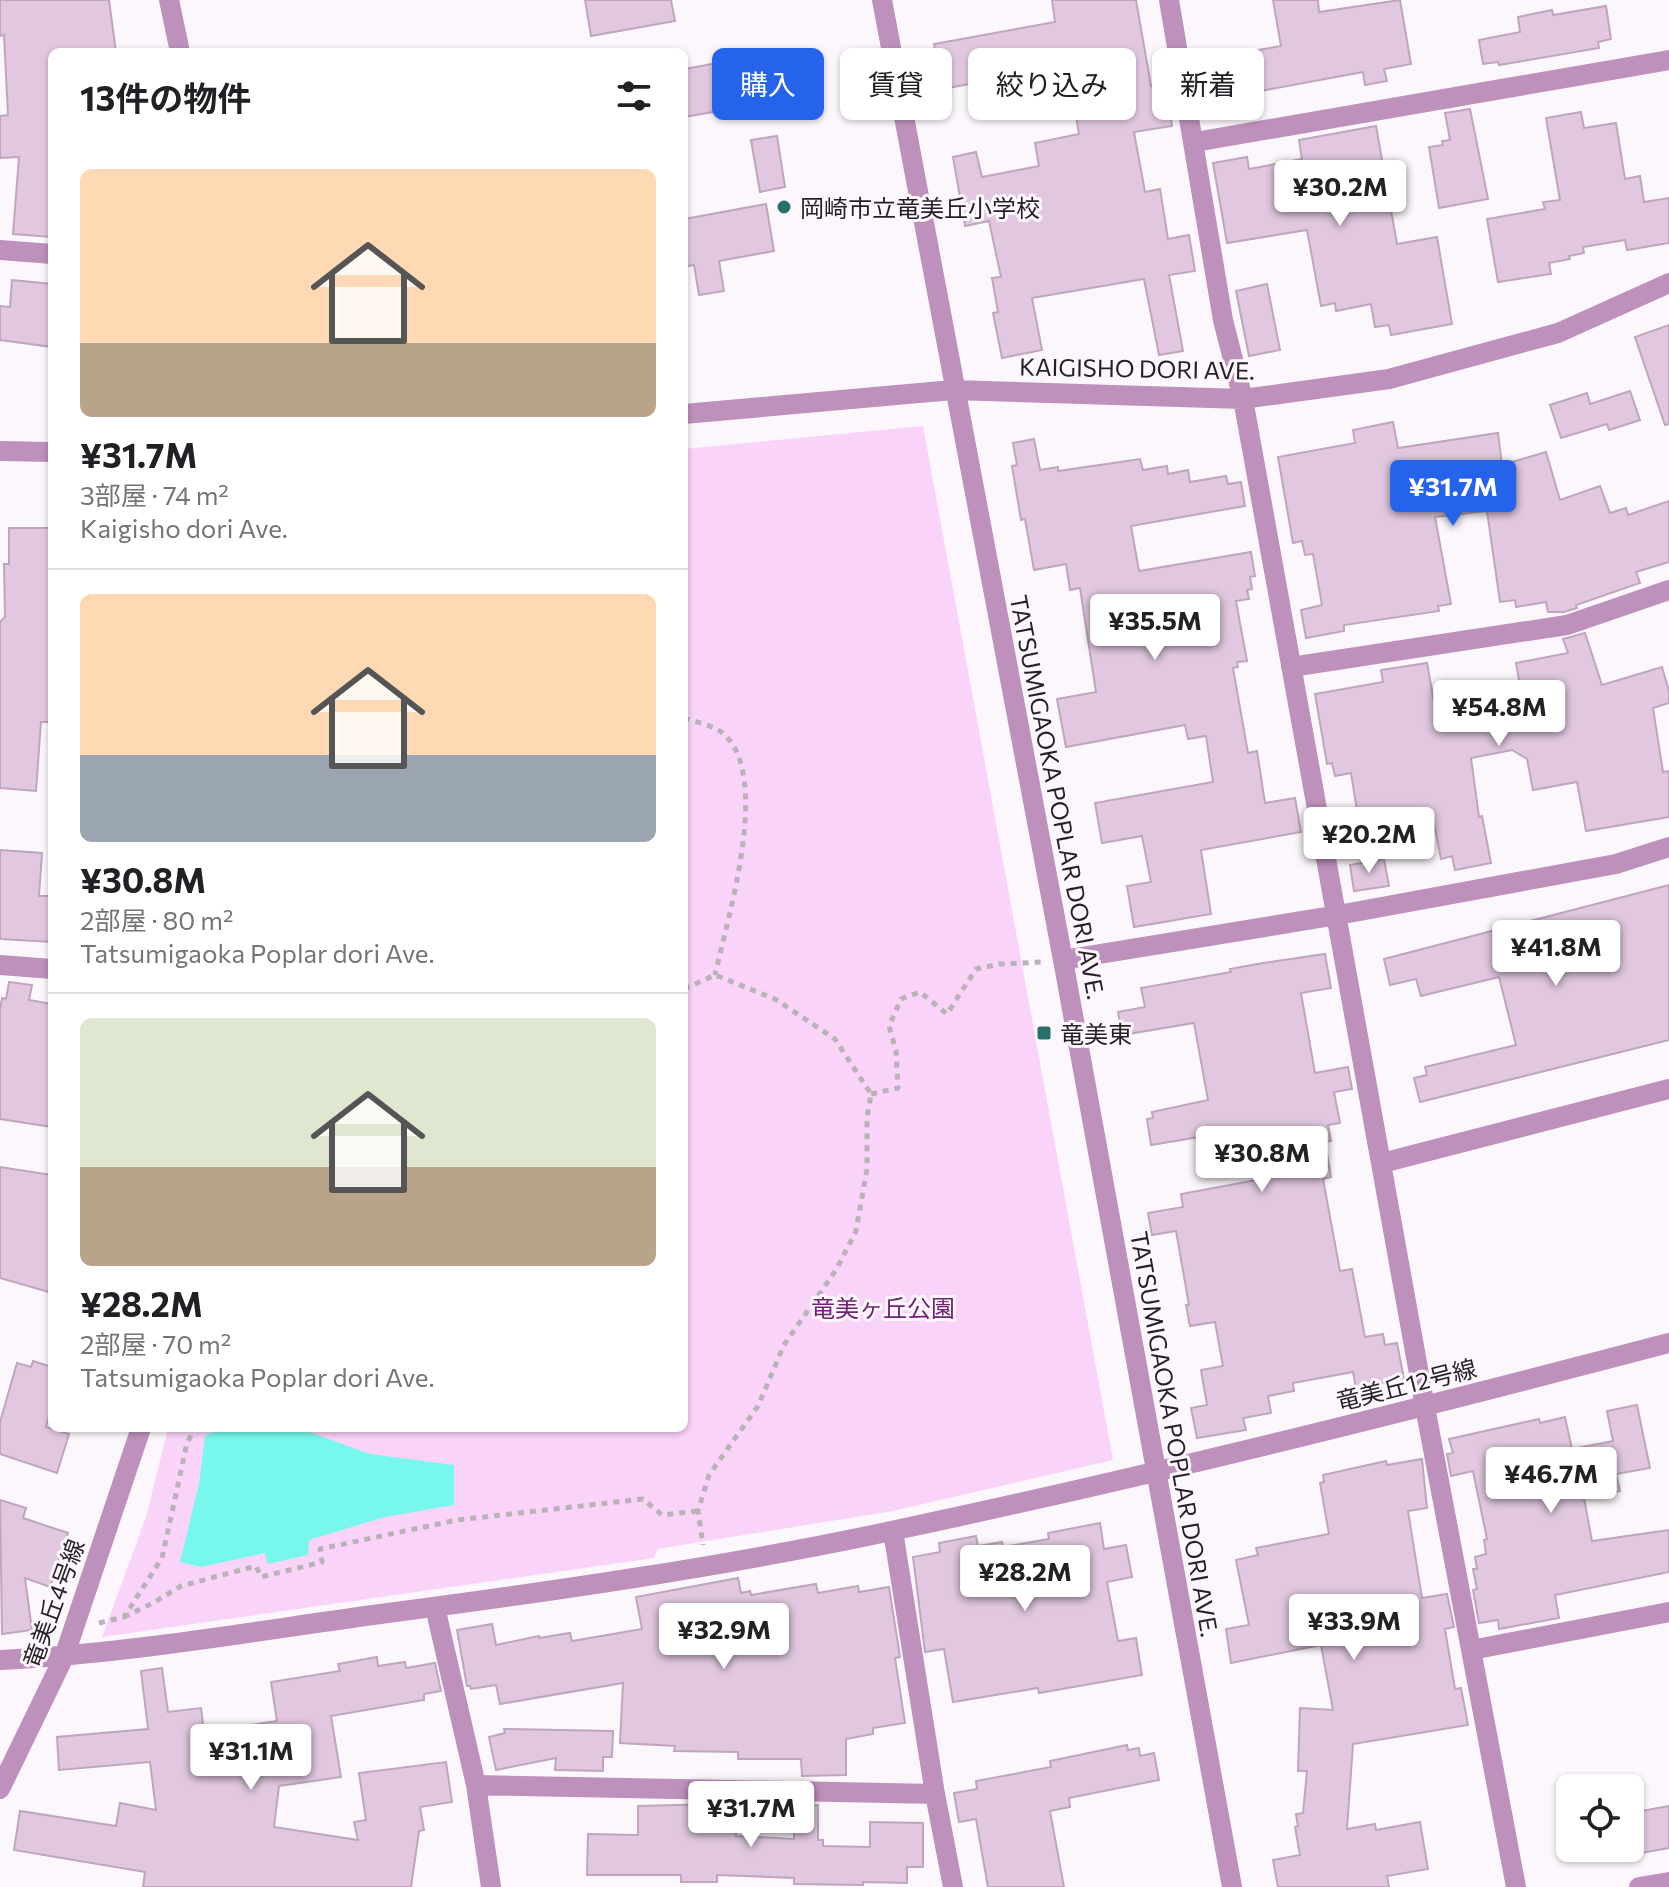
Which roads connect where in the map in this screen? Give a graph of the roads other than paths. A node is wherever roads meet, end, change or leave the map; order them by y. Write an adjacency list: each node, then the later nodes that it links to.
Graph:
1 (169, 0): 4 (street)
2 (882, 0): 10 (street, TATSUMIGAOKA POPLAR DORI AVE.)
3 (1169, 0): 6 (street)
4 (179, 48)
5 (1669, 60): 6 (street)
6 (1195, 142): 11 (street)
7 (0, 250): 8 (street)
8 (48, 254)
9 (1669, 283): 11 (street, KAIGISHO DORI AVE.)
10 (953, 390): 11 (street, KAIGISHO DORI AVE.); 12 (street, KAIGISHO DORI AVE.); 19 (street, TATSUMIGAOKA POPLAR DORI AVE.)
11 (1243, 399): 16 (street)
12 (688, 414)
13 (0, 451): 14 (street)
14 (48, 452)
15 (1669, 590): 16 (street)
16 (1291, 667): 18 (street)
17 (1669, 847): 18 (street)
18 (1338, 915): 19 (street); 23 (street)
19 (1063, 960): 27 (street, TATSUMIGAOKA POPLAR DORI AVE.)
20 (0, 965): 21 (street)
21 (48, 969)
22 (1669, 1089): 23 (street)
23 (1382, 1163): 25 (street)
24 (1669, 1343): 25 (street, 竜美丘12号線)
25 (1425, 1407): 27 (street, 竜美丘12号線); 31 (street)
26 (140, 1432): 32 (street, 竜美丘4号線)
27 (1154, 1472): 28 (street, 竜美丘12号線); 40 (street, TATSUMIGAOKA POPLAR DORI AVE.)
28 (893, 1531): 29 (street, 竜美丘12号線); 36 (street)
29 (435, 1607): 32 (street, 竜美丘12号線); 34 (street)
30 (1669, 1612): 31 (street)
31 (1471, 1650): 41 (street)
32 (64, 1657): 33 (street, 竜美丘12号線); 35 (street, 竜美丘4号線)
33 (0, 1660)
34 (476, 1785): 36 (street); 38 (street)
35 (0, 1789)
36 (935, 1794): 39 (street)
37 (1669, 1882): 42 (street)
38 (491, 1887)
39 (953, 1887)
40 (1232, 1887)
41 (1516, 1887)
42 (1639, 1887)

